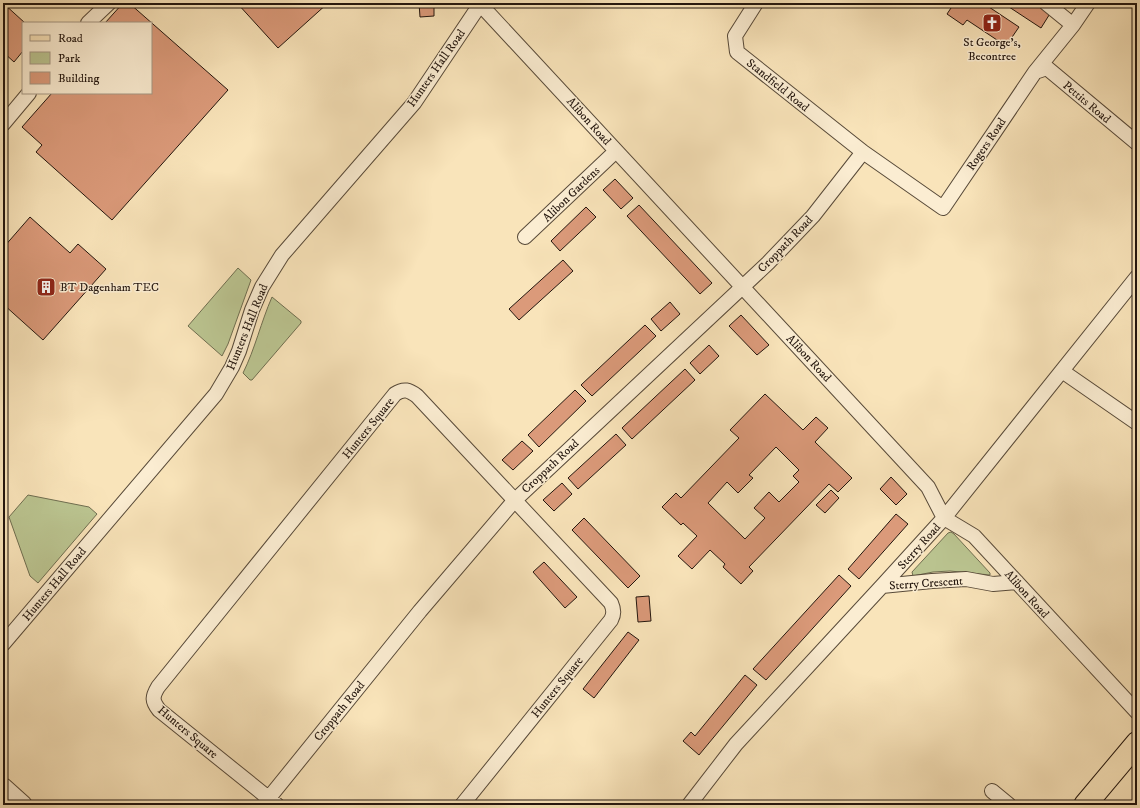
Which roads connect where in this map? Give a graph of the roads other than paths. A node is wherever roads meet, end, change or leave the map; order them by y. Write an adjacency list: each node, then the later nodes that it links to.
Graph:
1 (109, 3): 6 (street)
2 (480, 3): 12 (street, Alibon Road); 23 (street, Hunters Hall Road)
3 (756, 3): 13 (street, Standfield Road)
4 (1046, 3): 7 (street)
5 (1088, 3): 7 (street, Rogers Road)
6 (89, 22)
7 (1073, 25): 8 (street, Rogers Road)
8 (1035, 72): 11 (street, Pettits Road); 13 (street, Rogers Road)
9 (28, 94): 10 (street)
10 (3, 124)
11 (1137, 143)
12 (616, 151): 14 (street, Alibon Gardens); 16 (street, Alibon Road)
13 (862, 152): 16 (street, Croppath Road)
14 (525, 237)
15 (1137, 277): 17 (street, Sterry Road)
16 (742, 286): 19 (street, Croppath Road); 20 (street, Alibon Road)
17 (1062, 371): 18 (street); 20 (street, Sterry Road)
18 (1137, 423)
19 (514, 501): 28 (street, Croppath Road); 28 (street, Hunters Square); 30 (street, Hunters Square)
20 (944, 518): 21 (street, Alibon Road); 22 (street, Sterry Road)
21 (1017, 582): 22 (street, Sterry Crescent); 24 (street, Alibon Road)
22 (882, 586): 31 (street, Sterry Road)
23 (3, 644)
24 (1137, 712)
25 (1137, 742): 33 (main road)
26 (3, 787): 29 (street)
27 (992, 791): 32 (street)
28 (270, 803)
29 (23, 805)
30 (462, 805)
31 (689, 805)
32 (1009, 805)
33 (1085, 805)

